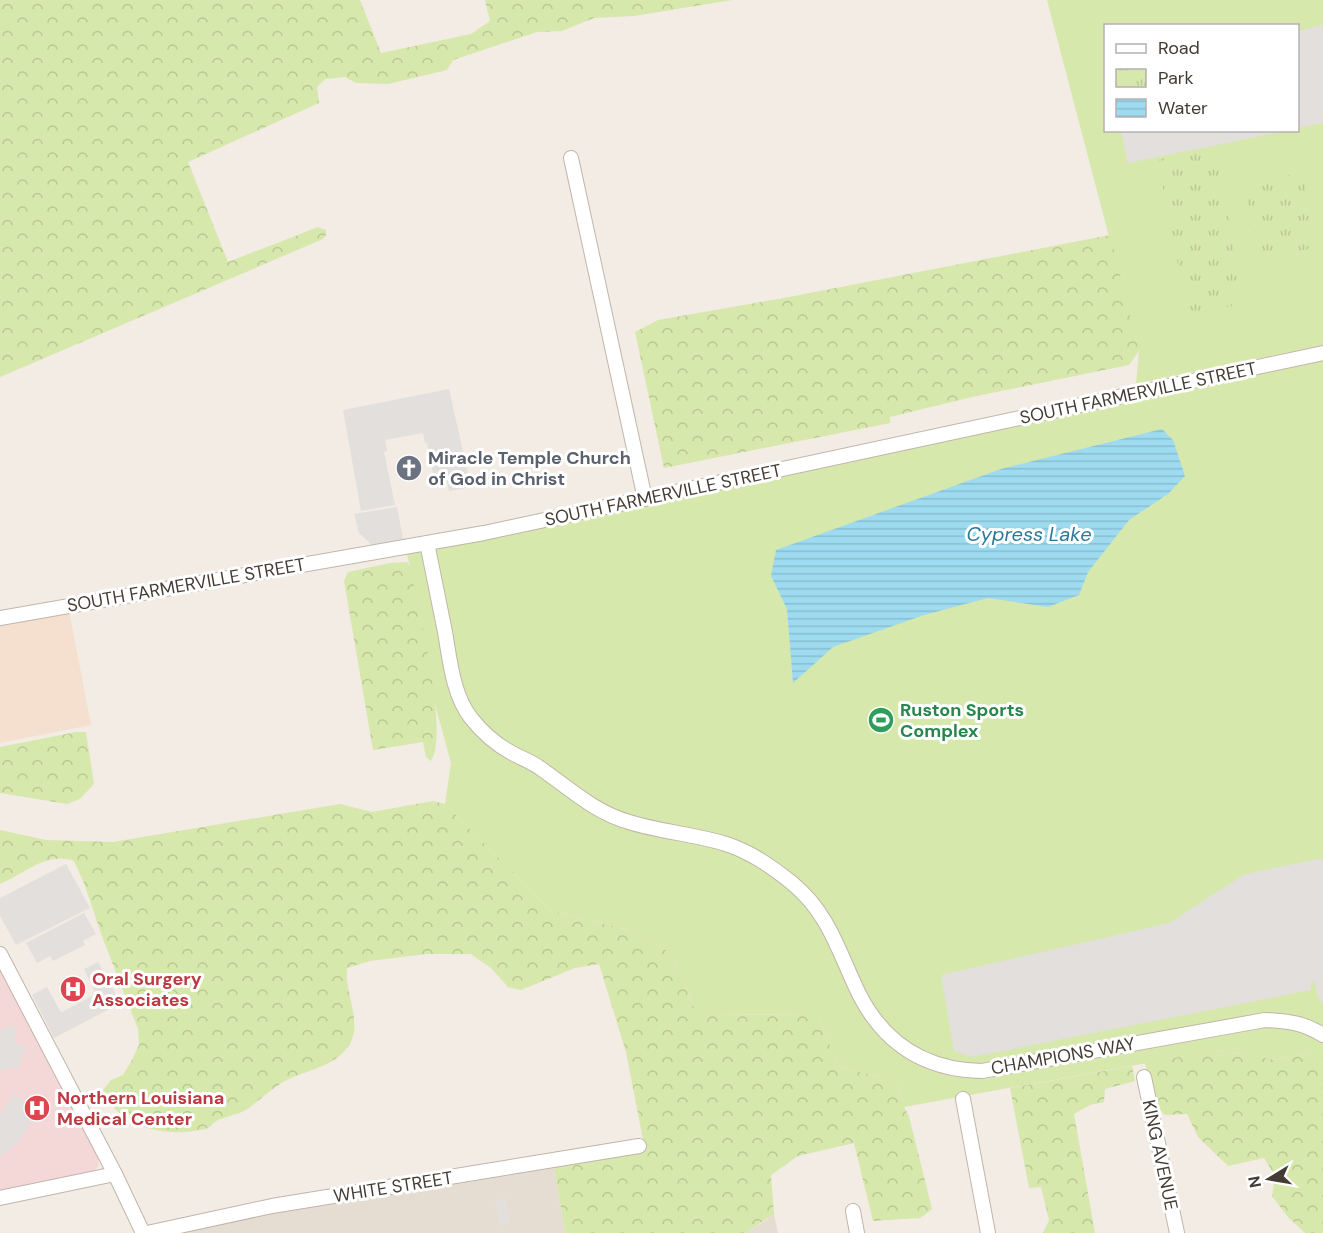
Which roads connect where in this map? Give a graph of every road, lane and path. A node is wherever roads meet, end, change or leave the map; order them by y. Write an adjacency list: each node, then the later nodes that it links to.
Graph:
1 (571, 158): 3 (street)
2 (1323, 353): 3 (street, SOUTH FARMERVILLE STREET)
3 (645, 499): 4 (street, SOUTH FARMERVILLE STREET)
4 (427, 543): 5 (street, SOUTH FARMERVILLE STREET); 7 (street, CHAMPIONS WAY)
5 (0, 618)
6 (0, 954): 11 (street)
7 (1323, 1035)
8 (1144, 1077): 17 (street, KING AVENUE)
9 (963, 1099): 16 (street)
10 (639, 1146): 14 (street, WHITE STREET)
11 (115, 1174): 12 (street); 14 (street)
12 (0, 1198)
13 (853, 1210): 15 (street)
14 (145, 1233)
15 (857, 1233)
16 (988, 1233)
17 (1177, 1233)

